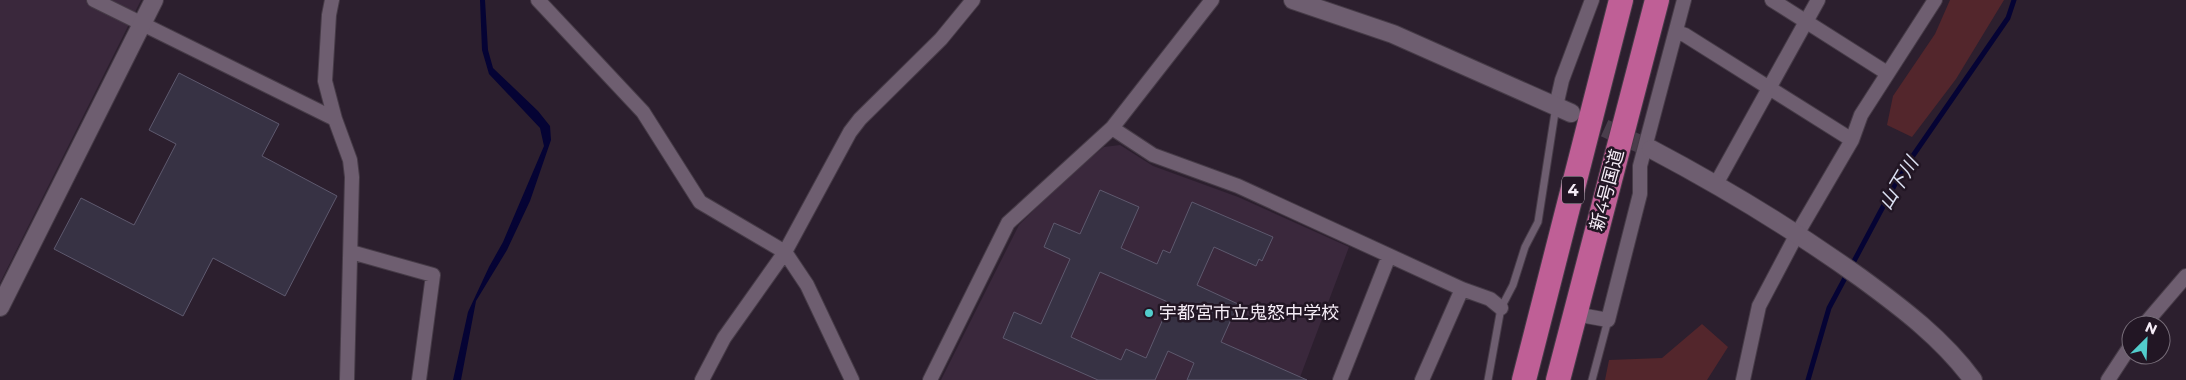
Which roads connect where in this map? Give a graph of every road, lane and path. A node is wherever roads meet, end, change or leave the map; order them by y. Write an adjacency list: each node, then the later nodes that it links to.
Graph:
1 (94, 0): 16 (street)
2 (154, 0): 16 (street)
3 (332, 0): 21 (street)
4 (538, 0): 28 (street)
5 (973, 0): 28 (street)
6 (1212, 0): 22 (street)
7 (1293, 0): 20 (street)
8 (1592, 0): 20 (street)
9 (1621, 0): 46 (highway, 新4号国道 / 4)
10 (1657, 0): 34 (highway, 新4号国道 / 4)
11 (1684, 0): 17 (street)
12 (1772, 0): 15 (street)
13 (1818, 0): 15 (street)
14 (1935, 0): 18 (street)
15 (1806, 21): 18 (street); 19 (street)
16 (141, 24): 21 (street); 32 (street)
17 (1676, 32): 19 (street); 36 (street)
18 (1887, 73): 23 (street)
19 (1769, 88): 23 (street); 25 (street)
20 (1563, 109): 33 (lane)
21 (335, 119): 27 (street)
22 (1112, 128): 29 (street); 42 (street)
23 (1852, 140): 26 (street)
24 (1650, 149): 25 (street)
25 (1716, 184): 26 (street)
26 (1797, 234): 50 (street); 51 (street)
27 (350, 252): 38 (street); 39 (street)
28 (785, 252): 40 (street); 41 (street)
29 (1389, 256): 31 (street); 43 (street)
30 (2186, 276): 35 (street)
31 (1462, 289): 33 (street); 44 (street)
32 (0, 307)
33 (1501, 308): 45 (lane)
34 (1575, 314): 36 (street); 47 (highway, 新4号国道 / 4); 48 (highway)
35 (2153, 315)
36 (1608, 320): 49 (lane)
37 (2121, 360): 52 (street)
38 (347, 380)
39 (419, 380)
40 (702, 380)
41 (852, 380)
42 (930, 380)
43 (1340, 380)
44 (1422, 380)
45 (1488, 380)
46 (1524, 380)
47 (1558, 380)
48 (1568, 380)
49 (1592, 380)
50 (1743, 380)
51 (1973, 380)
52 (2108, 380)

